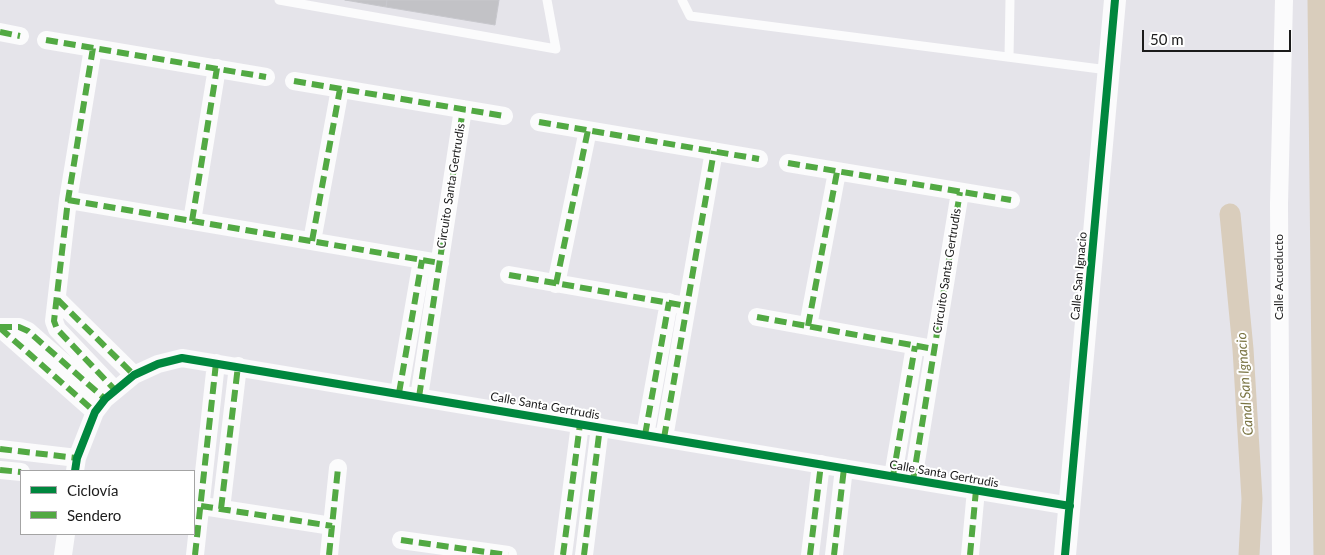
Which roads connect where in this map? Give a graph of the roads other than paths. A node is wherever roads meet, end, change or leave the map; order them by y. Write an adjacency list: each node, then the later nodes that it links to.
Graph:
1 (279, 0): 2 (lane)
2 (547, 0)
3 (682, 0): 11 (lane)
4 (1010, 0): 11 (lane)
5 (1115, 0): 13 (street, Calle San Ignacio)
6 (1284, 0): 79 (street, Calle Acueducto)
7 (0, 32): 8 (street)
8 (20, 36)
9 (46, 40): 10 (street)
10 (93, 48): 12 (street); 26 (street)
11 (1008, 57): 13 (lane)
12 (217, 68): 14 (street); 28 (street)
13 (1109, 70): 63 (street, Calle San Ignacio)
14 (266, 77)
15 (294, 81): 16 (street, Circuito Santa Gertrudis)
16 (340, 89): 17 (street, Circuito Santa Gertrudis); 29 (street)
17 (463, 109): 18 (street, Circuito Santa Gertrudis); 31 (street, Circuito Santa Gertrudis)
18 (504, 116)
19 (539, 122): 20 (street)
20 (588, 130): 21 (street); 33 (street)
21 (714, 151): 22 (street); 36 (street)
22 (759, 159)
23 (788, 163): 24 (street, Circuito Santa Gertrudis)
24 (837, 172): 25 (street, Circuito Santa Gertrudis); 38 (street)
25 (960, 192): 27 (street, Circuito Santa Gertrudis); 41 (street, Circuito Santa Gertrudis)
26 (68, 200): 28 (street, Circuito Santa Gertrudis); 34 (street)
27 (1011, 200)
28 (192, 221): 29 (street, Circuito Santa Gertrudis)
29 (312, 241): 30 (street, Circuito Santa Gertrudis)
30 (422, 260): 31 (street, Circuito Santa Gertrudis); 45 (street, Circuito Santa Gertrudis)
31 (440, 263): 46 (street, Circuito Santa Gertrudis)
32 (509, 275): 33 (street)
33 (556, 284): 35 (street)
34 (58, 300): 44 (street); 47 (street)
35 (669, 302): 36 (street); 50 (street)
36 (687, 306): 51 (street)
37 (757, 317): 38 (street, Circuito Santa Gertrudis)
38 (808, 326): 40 (street, Circuito Santa Gertrudis)
39 (0, 327): 47 (street)
40 (915, 346): 41 (street, Circuito Santa Gertrudis); 59 (street)
41 (934, 349): 60 (street, Circuito Santa Gertrudis)
42 (216, 362): 43 (street, Calle Santa Gertrudis); 44 (street, Calle Santa Gertrudis); 62 (street)
43 (238, 366): 45 (street, Calle Santa Gertrudis); 64 (street)
44 (134, 375): 47 (street, Calle Santa Gertrudis)
45 (400, 393): 46 (street, Calle Santa Gertrudis)
46 (419, 397): 48 (street, Calle Santa Gertrudis)
47 (105, 400): 54 (street)
48 (580, 424): 49 (street, Calle Santa Gertrudis); 73 (street)
49 (600, 427): 50 (street, Calle Santa Gertrudis); 74 (street)
50 (645, 435): 51 (street, Calle Santa Gertrudis)
51 (664, 438): 53 (street, Calle Santa Gertrudis)
52 (0, 449): 54 (street)
53 (822, 464): 56 (street, Calle Santa Gertrudis); 75 (street)
54 (76, 465)
55 (338, 468): 65 (street)
56 (844, 468): 59 (street, Calle Santa Gertrudis); 76 (street)
57 (0, 470): 58 (street)
58 (20, 472)
59 (893, 476): 60 (street, Calle Santa Gertrudis)
60 (913, 480): 61 (street, Calle Santa Gertrudis)
61 (976, 490): 63 (street, Calle Santa Gertrudis); 77 (street)
62 (201, 506): 64 (street); 70 (street)
63 (1070, 506): 78 (street, Calle San Ignacio)
64 (220, 509): 65 (street)
65 (332, 526): 71 (street)
66 (66, 535): 69 (street)
67 (401, 540): 68 (street)
68 (455, 551): 72 (street)
69 (63, 555)
70 (195, 555)
71 (329, 555)
72 (508, 555)
73 (563, 555)
74 (584, 555)
75 (810, 555)
76 (834, 555)
77 (970, 555)
78 (1065, 555)
79 (1281, 555)

